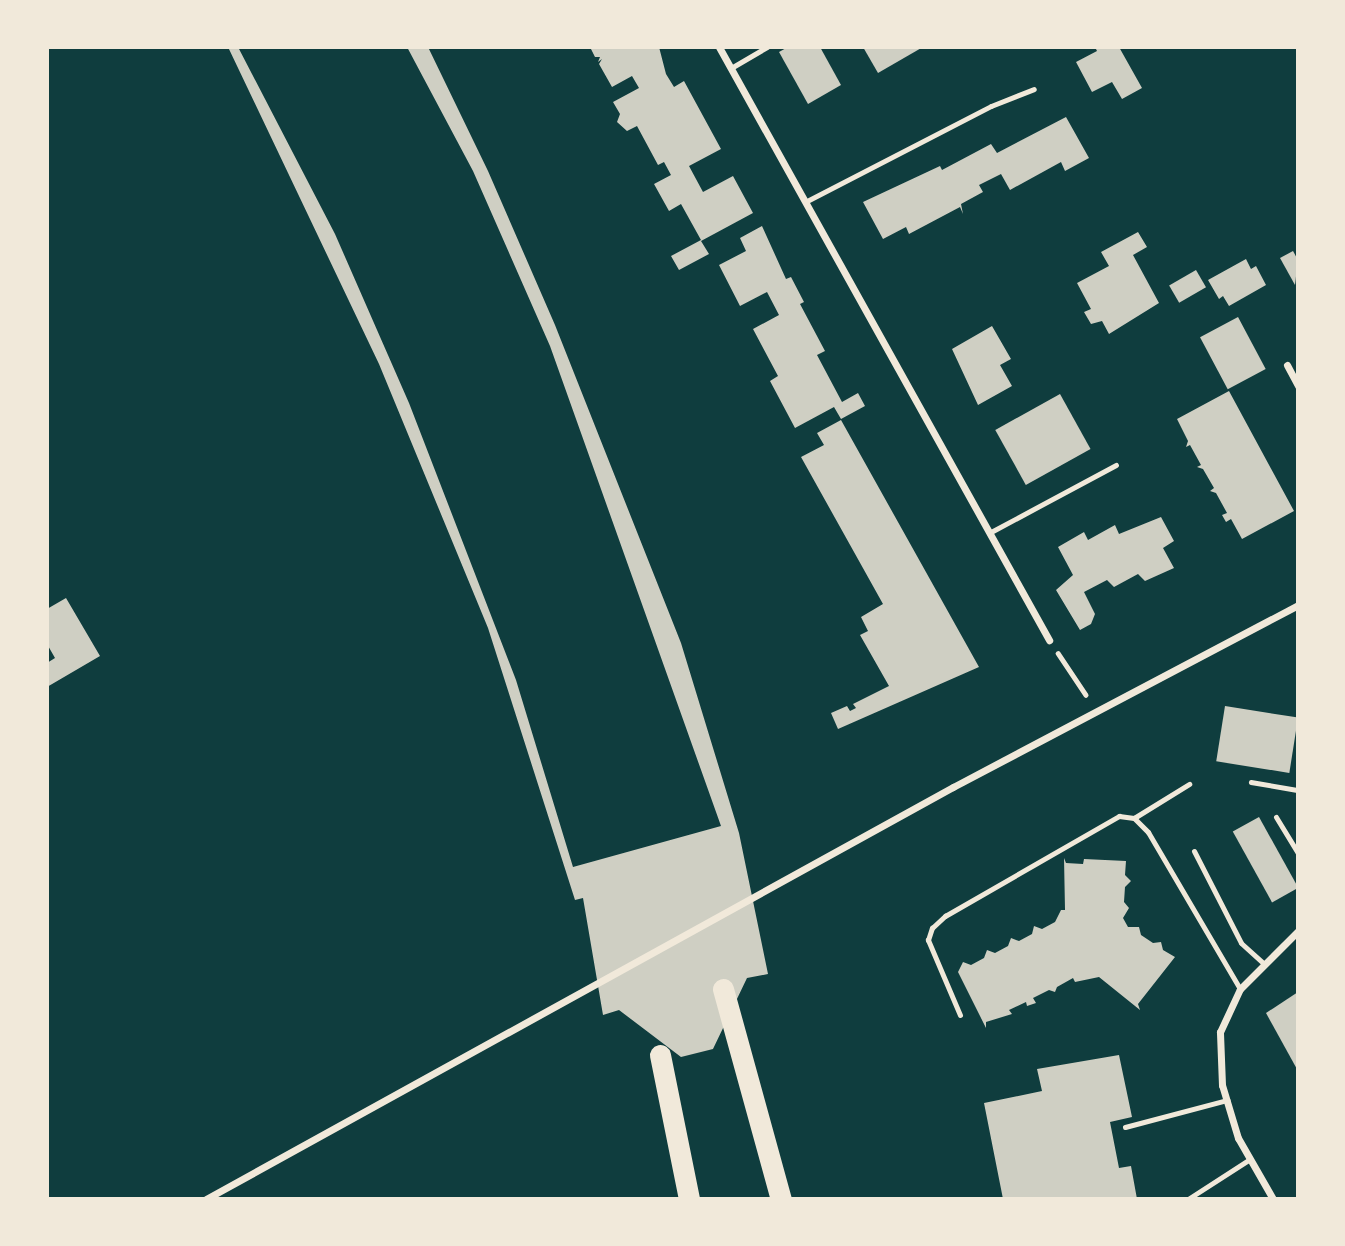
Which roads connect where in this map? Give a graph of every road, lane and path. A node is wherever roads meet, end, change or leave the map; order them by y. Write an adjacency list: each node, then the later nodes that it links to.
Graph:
1 (719, 47): 3 (street)
2 (767, 47): 3 (lane)
3 (731, 68): 5 (street)
4 (1034, 89): 5 (lane)
5 (805, 202): 9 (street)
6 (1287, 365): 7 (street)
7 (1298, 386)
8 (1115, 466): 9 (lane)
9 (989, 533): 11 (street)
10 (1298, 605): 12 (street)
11 (1049, 640): 12 (path)
12 (1099, 713): 29 (street)
13 (1251, 782): 15 (path)
14 (1189, 783): 17 (lane)
15 (1298, 789)
16 (1276, 817): 19 (lane)
17 (1134, 818): 23 (lane); 24 (lane)
18 (1194, 851): 21 (lane)
19 (1298, 853)
20 (1298, 931): 21 (street)
21 (1263, 963): 23 (street)
22 (723, 989): 31 (highway)
23 (1240, 989): 26 (street)
24 (960, 1015)
25 (660, 1055): 30 (highway)
26 (1227, 1100): 27 (lane); 28 (street)
27 (1125, 1127)
28 (1250, 1159): 32 (lane); 33 (street)
29 (206, 1199)
30 (690, 1199)
31 (781, 1199)
32 (1188, 1199)
33 (1273, 1199)

